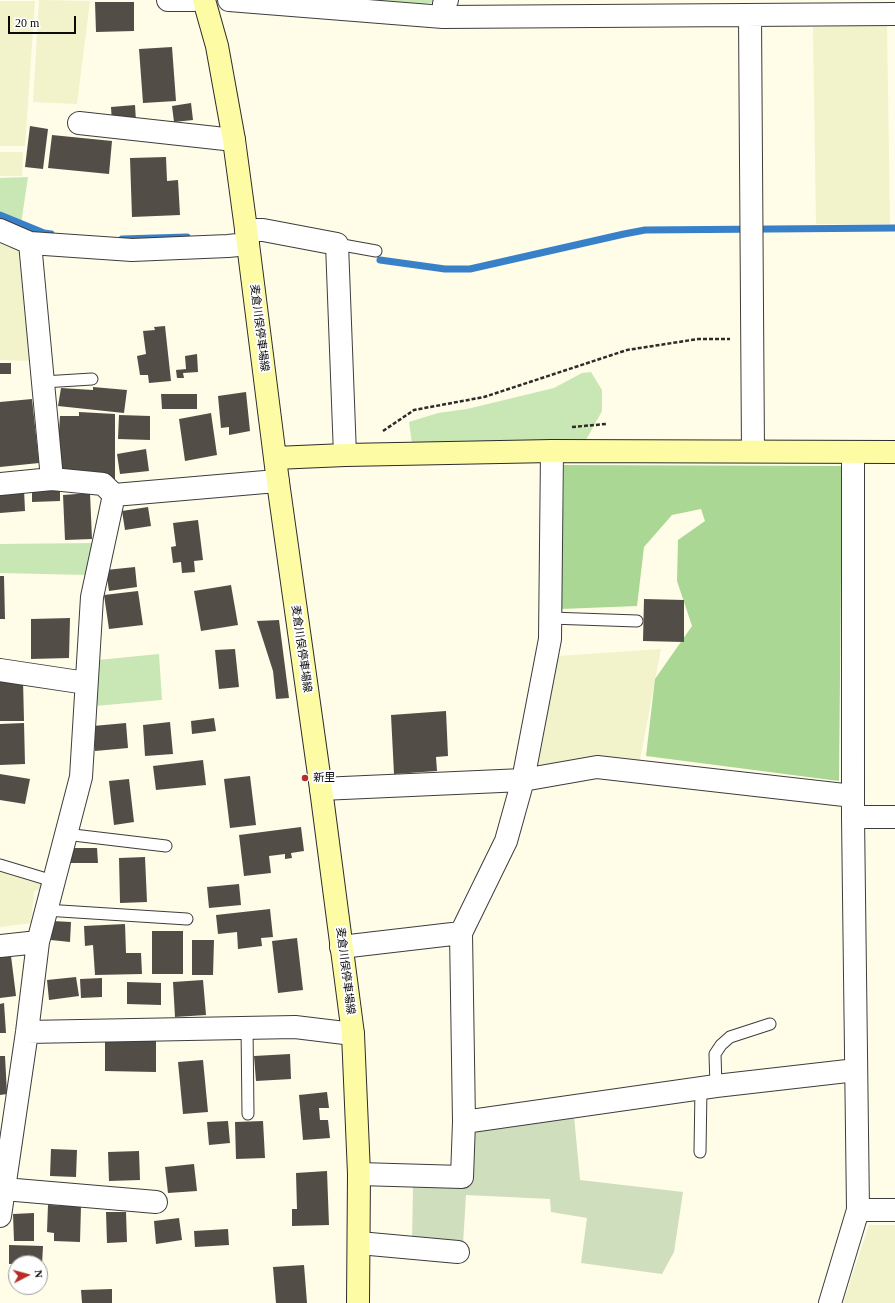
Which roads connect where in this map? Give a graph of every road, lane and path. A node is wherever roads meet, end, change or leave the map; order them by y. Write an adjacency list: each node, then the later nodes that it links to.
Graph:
1 (168, 0): 2 (street)
2 (194, 0)
3 (204, 0): 11 (main road, 麦倉川俣停車場線)
4 (229, 0): 5 (street)
5 (405, 7): 7 (street)
6 (514, 8): 7 (street); 9 (street)
7 (445, 9)
8 (884, 9): 9 (street)
9 (763, 10): 17 (street)
10 (79, 123): 11 (street)
11 (234, 140): 13 (main road, 麦倉川俣停車場線)
12 (0, 230): 14 (street)
13 (247, 237): 14 (street); 15 (street); 26 (main road, 麦倉川俣停車場線)
14 (30, 243): 19 (street)
15 (337, 244): 16 (lane); 24 (street)
16 (376, 251)
17 (753, 340): 21 (street); 25 (path)
18 (92, 379): 19 (lane)
19 (43, 382): 27 (street)
20 (552, 451): 21 (main road); 25 (main road); 31 (street)
21 (753, 451): 22 (main road)
22 (853, 452): 23 (main road); 37 (street)
23 (895, 452)
24 (345, 455): 25 (main road); 26 (main road)
25 (371, 455)
26 (275, 458): 28 (main road, 麦倉川俣停車場線)
27 (52, 479): 29 (street); 30 (street)
28 (278, 482): 30 (street); 36 (main road, 麦倉川俣停車場線)
29 (0, 484)
30 (114, 495): 34 (street)
31 (550, 618): 32 (lane); 35 (street)
32 (638, 621)
33 (0, 670): 34 (street)
34 (86, 683): 39 (street)
35 (523, 780): 36 (street); 37 (street); 45 (street)
36 (321, 789): 48 (main road, 麦倉川俣停車場線)
37 (853, 806): 38 (street); 53 (street)
38 (895, 817)
39 (65, 834): 40 (lane); 42 (street)
40 (166, 846)
41 (0, 865): 42 (lane)
42 (52, 881): 43 (street)
43 (45, 910): 44 (lane); 46 (street)
44 (187, 919)
45 (461, 933): 48 (street); 56 (street)
46 (38, 942): 47 (street); 51 (street)
47 (0, 946)
48 (341, 947): 52 (main road, 麦倉川俣停車場線)
49 (770, 1024): 54 (lane)
50 (247, 1028): 51 (street); 52 (street); 55 (lane)
51 (27, 1032): 59 (street)
52 (353, 1034): 58 (main road, 麦倉川俣停車場線)
53 (856, 1070): 54 (street); 61 (street)
54 (708, 1087): 56 (street); 57 (lane)
55 (248, 1114)
56 (464, 1122): 58 (street)
57 (700, 1152)
58 (359, 1174): 64 (main road, 麦倉川俣停車場線)
59 (4, 1189): 60 (street); 63 (street)
60 (156, 1202)
61 (858, 1210): 62 (street); 67 (street)
62 (895, 1210)
63 (0, 1216)
64 (359, 1243): 65 (street); 66 (main road, 麦倉川俣停車場線)
65 (458, 1252)
66 (358, 1303)
67 (830, 1303)

